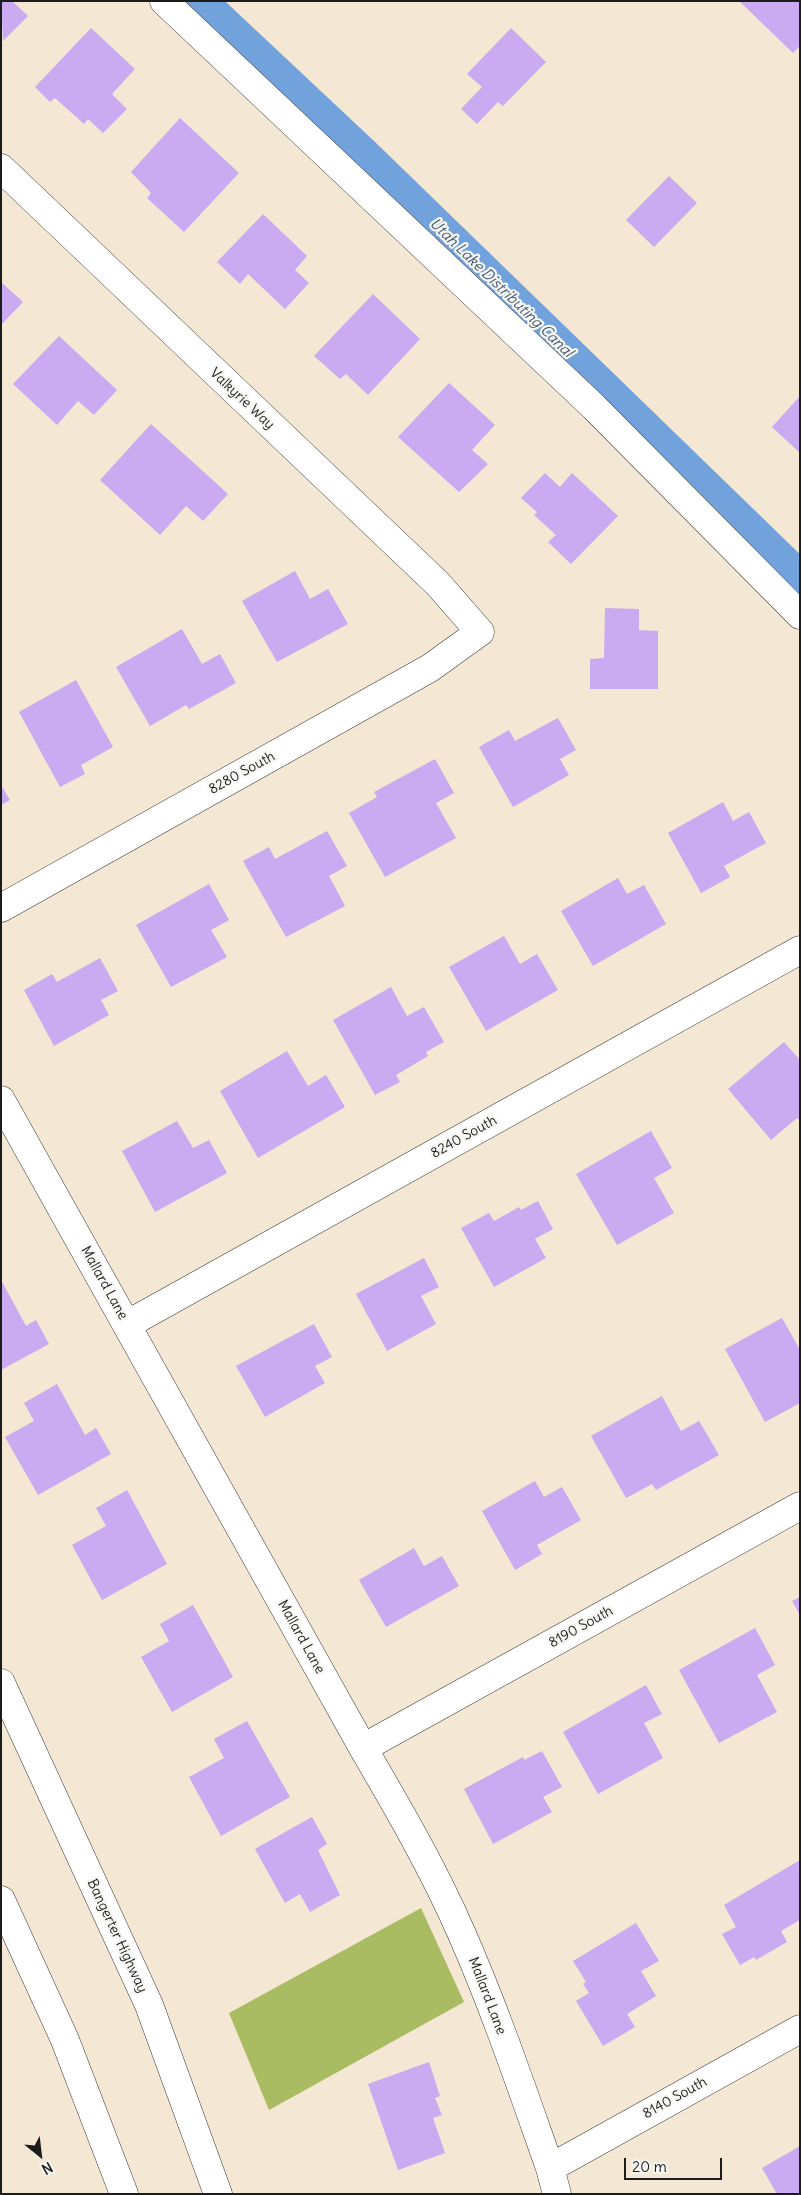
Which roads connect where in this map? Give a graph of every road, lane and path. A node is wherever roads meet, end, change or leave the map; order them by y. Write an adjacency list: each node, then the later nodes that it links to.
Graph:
1 (164, 1): 3 (main road)
2 (1, 168): 4 (main road, Valkyrie Way)
3 (800, 615)
4 (480, 632): 5 (main road, 8280 South)
5 (1, 908)
6 (800, 950): 8 (main road, 8240 South)
7 (1, 1100): 8 (main road, Mallard Lane)
8 (128, 1324): 11 (main road, Mallard Lane)
9 (800, 1506): 11 (main road, 8190 South)
10 (1, 1683): 16 (main road, Bangerter Highway)
11 (363, 1748): 14 (main road, Mallard Lane)
12 (1, 1900): 15 (main road)
13 (800, 2029): 14 (main road, 8140 South)
14 (550, 2168): 17 (main road, Mallard Lane)
15 (124, 2194)
16 (218, 2194)
17 (558, 2194)

